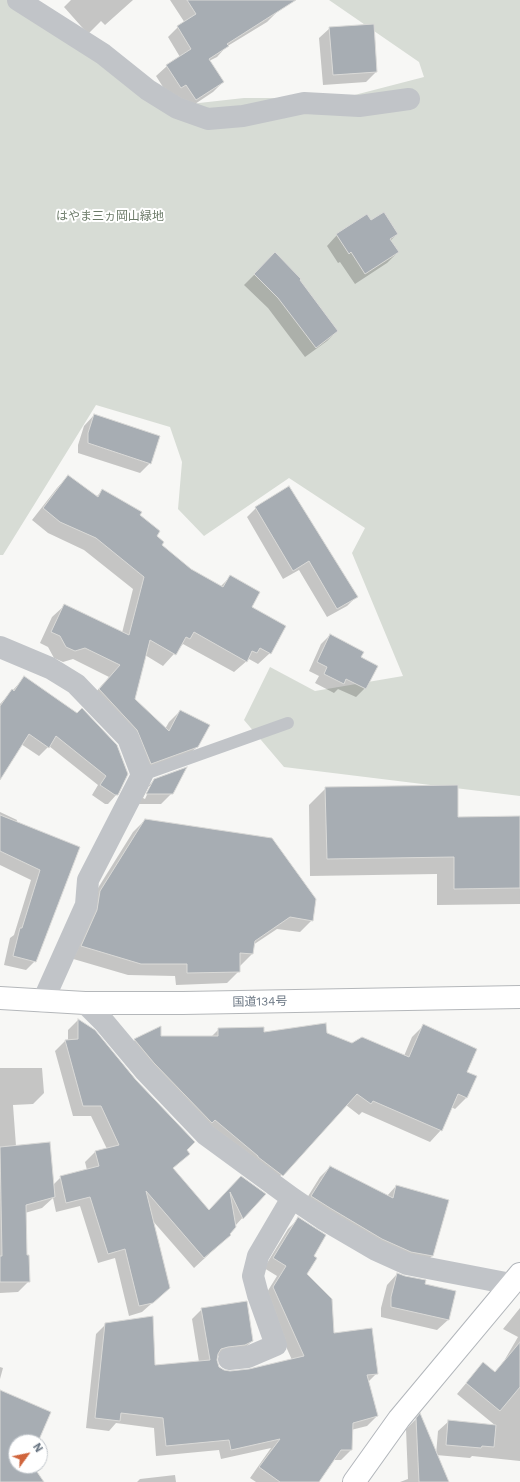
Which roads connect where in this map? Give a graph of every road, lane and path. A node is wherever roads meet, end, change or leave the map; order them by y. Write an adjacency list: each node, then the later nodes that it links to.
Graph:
1 (18, 0): 2 (street)
2 (409, 99)
3 (0, 647): 5 (street)
4 (288, 723): 5 (lane)
5 (142, 775): 8 (street)
6 (520, 997): 9 (main road, 国道134号)
7 (0, 998): 8 (main road, 国道134号)
8 (43, 1001): 9 (main road, 国道134号)
9 (85, 1003): 10 (street)
10 (292, 1198): 11 (street); 12 (street)
11 (515, 1279): 13 (main road)
12 (229, 1359)
13 (354, 1482)

